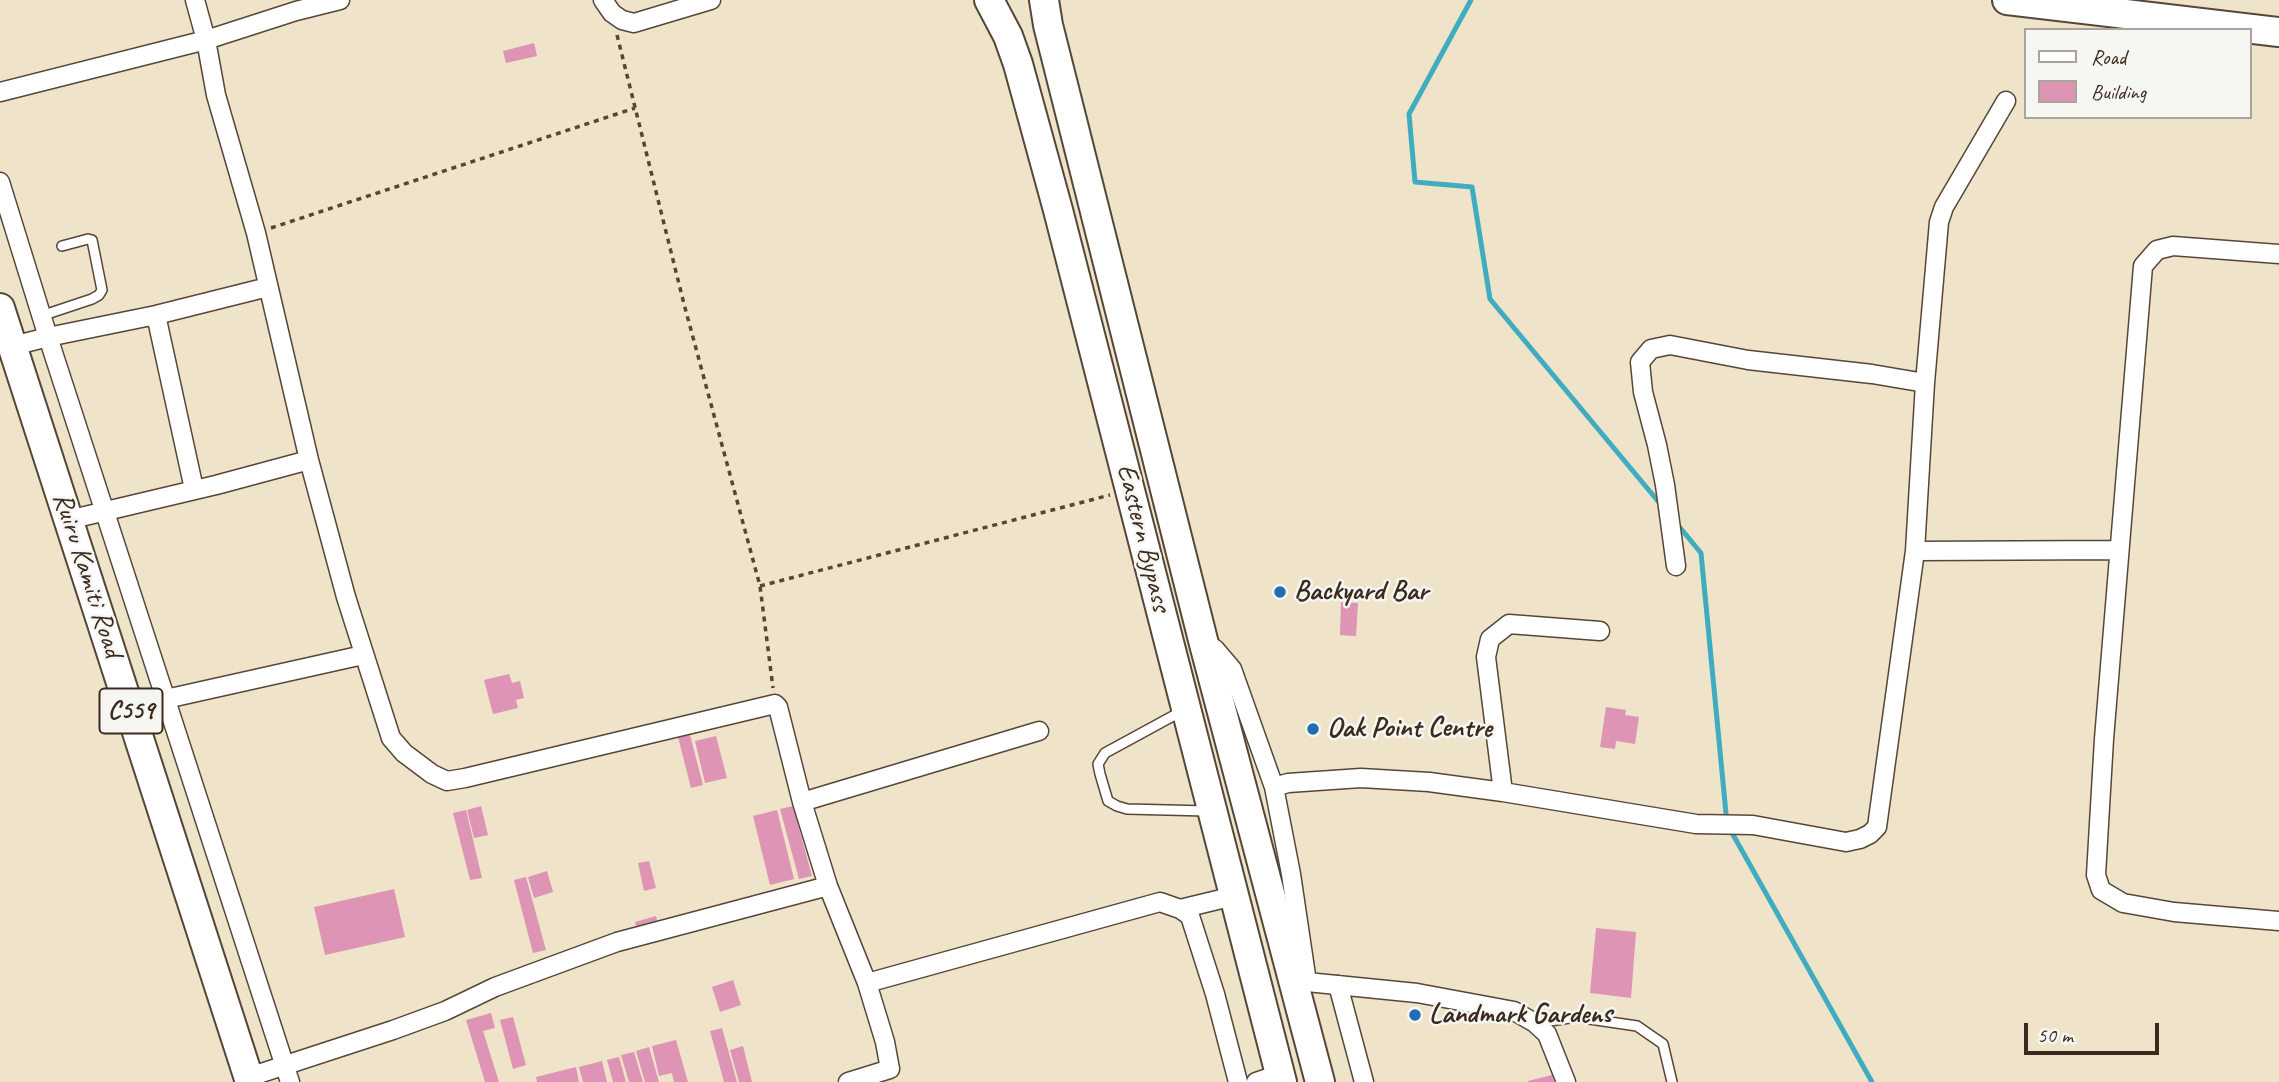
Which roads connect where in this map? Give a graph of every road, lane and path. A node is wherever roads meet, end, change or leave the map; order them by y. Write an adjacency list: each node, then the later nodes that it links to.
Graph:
1 (195, 0): 11 (street)
2 (340, 0): 11 (street)
3 (711, 0): 7 (street)
4 (989, 0): 28 (main road, Eastern Bypass)
5 (1044, 0): 36 (main road, Eastern Bypass)
6 (2007, 0): 8 (main road)
7 (607, 6): 14 (path)
8 (2245, 28)
9 (2251, 29): 10 (main road)
10 (2279, 32)
11 (206, 40): 12 (street); 16 (street)
12 (0, 92)
13 (2006, 101): 25 (street)
14 (635, 108): 16 (path); 34 (path)
15 (0, 183): 22 (street)
16 (256, 233): 19 (street)
17 (62, 246): 22 (lane)
18 (2279, 254): 32 (street)
19 (268, 287): 21 (street); 26 (street)
20 (0, 308): 24 (main road, Ruiru Kamiti Road / C559)
21 (156, 315): 23 (street); 27 (street)
22 (41, 316): 23 (street)
23 (48, 337): 24 (street); 29 (street)
24 (13, 346): 30 (main road, Ruiru Kamiti Road / C559)
25 (1925, 383): 31 (street); 33 (street)
26 (309, 460): 27 (street); 37 (street)
27 (194, 489): 29 (street)
28 (1131, 490): 34 (path); 41 (main road, Eastern Bypass)
29 (104, 512): 30 (street); 38 (street)
30 (68, 520): 40 (main road, Ruiru Kamiti Road / C559)
31 (1915, 551): 32 (street); 44 (street)
32 (2118, 551): 50 (street)
33 (1676, 566)
34 (760, 586): 39 (path)
35 (1600, 631): 44 (street)
36 (1204, 644): 43 (street); 51 (main road, Eastern Bypass)
37 (363, 655): 38 (street); 39 (street)
38 (166, 700): 40 (street); 55 (street)
39 (775, 704): 45 (street)
40 (130, 707): 57 (main road, Ruiru Kamiti Road / C559)
41 (1186, 709): 46 (main road, Eastern Bypass); 46 (lane)
42 (1039, 731): 45 (street)
43 (1274, 787): 44 (street); 51 (street)
44 (1503, 792)
45 (802, 802): 47 (street)
46 (1212, 811): 48 (main road, Eastern Bypass)
47 (828, 886): 52 (street); 55 (street)
48 (1234, 896): 49 (street); 58 (main road, Eastern Bypass)
49 (1180, 909): 52 (street); 60 (street)
50 (2279, 921)
51 (1300, 982): 53 (street); 61 (main road, Eastern Bypass)
52 (867, 983): 56 (street)
53 (1338, 985): 54 (street); 62 (street)
54 (1535, 1023): 63 (street); 64 (lane)
55 (287, 1074): 57 (street)
56 (893, 1076): 59 (street)
57 (249, 1080)
58 (1273, 1080)
59 (848, 1082)
60 (1238, 1082)
61 (1320, 1082)
62 (1364, 1082)
63 (1566, 1082)
64 (1672, 1082)

